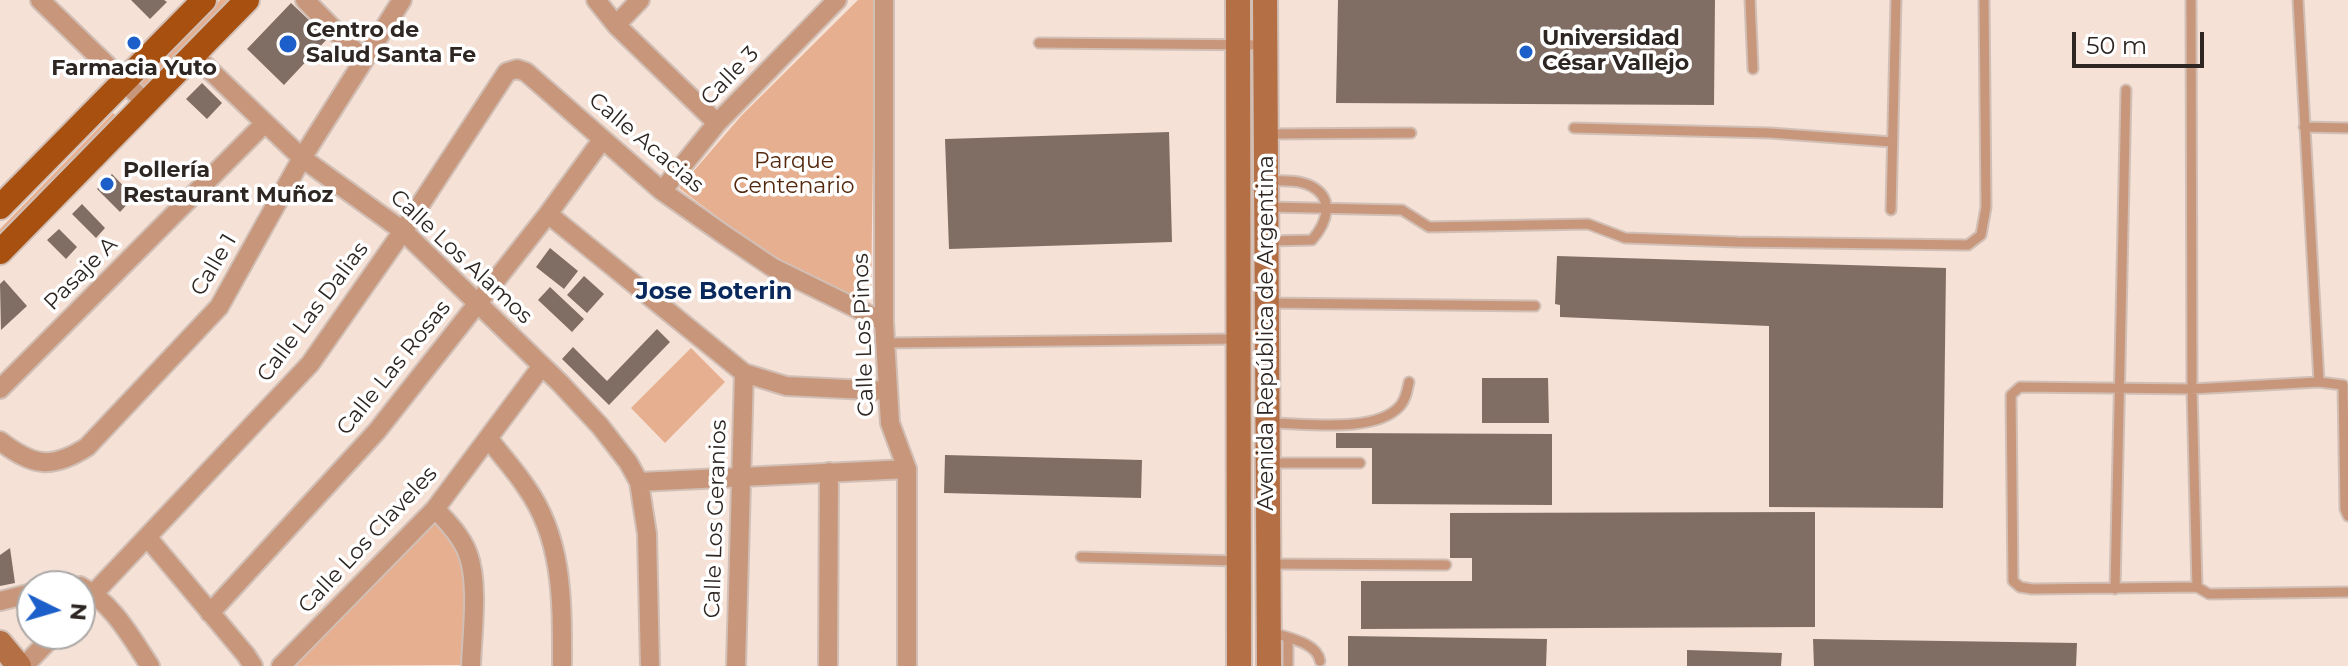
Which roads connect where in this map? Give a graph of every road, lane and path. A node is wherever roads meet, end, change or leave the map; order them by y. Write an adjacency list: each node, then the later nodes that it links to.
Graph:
1 (40, 0): 25 (street)
2 (204, 0): 25 (main road)
3 (247, 0): 21 (main road)
4 (305, 0): 22 (street)
5 (402, 0): 22 (street, Calle 1)
6 (596, 0): 17 (street)
7 (640, 0): 17 (street)
8 (837, 0): 28 (street, Calle 3)
9 (884, 0): 51 (street, Calle Los Pinos)
10 (1238, 0): 20 (main road, Avenida República de Argentina)
11 (1265, 0): 19 (main road, Avenida República de Argentina)
12 (1750, 0): 23 (lane)
13 (1896, 0): 36 (lane)
14 (1984, 0): 42 (lane)
15 (2191, 0): 61 (lane)
16 (2298, 0): 30 (lane)
17 (616, 25): 28 (street)
18 (1039, 43): 20 (lane)
19 (1265, 45): 20 (lane); 34 (main road, Avenida República de Argentina)
20 (1238, 46): 52 (main road, Avenida República de Argentina)
21 (194, 55): 27 (main road); 29 (street, Calle Los Alamos)
22 (363, 59): 37 (street, Calle 1)
23 (1753, 69)
24 (507, 72): 35 (street, Calle Acacias); 45 (street, Calle Las Dalias)
25 (124, 80): 27 (street); 40 (main road)
26 (2126, 90): 59 (lane)
27 (147, 104): 47 (main road)
28 (717, 123): 39 (street, Calle 3)
29 (264, 124): 37 (street, Calle Los Alamos); 60 (street, Pasaje A)
30 (2304, 127): 32 (lane); 57 (lane)
31 (1574, 128): 36 (lane)
32 (2348, 128)
33 (1411, 133): 34 (lane)
34 (1265, 134): 38 (main road, Avenida República de Argentina)
35 (602, 140): 39 (street, Calle Acacias); 44 (street, Calle Las Rosas)
36 (1892, 142): 43 (lane)
37 (302, 158): 45 (street, Calle Los Alamos); 65 (street, Calle 1)
38 (1266, 181): 41 (main road, Avenida República de Argentina); 42 (lane)
39 (662, 191): 51 (street, Calle Acacias)
40 (5, 194)
41 (1266, 207): 42 (lane); 46 (main road, Avenida República de Argentina)
42 (1327, 207): 46 (lane)
43 (1891, 210)
44 (548, 214): 48 (street, Calle Las Rosas); 55 (street)
45 (403, 231): 48 (street, Calle Los Alamos); 74 (street, Calle Las Dalias)
46 (1266, 241): 49 (main road, Avenida República de Argentina)
47 (0, 252)
48 (477, 303): 54 (street, Calle Los Alamos); 84 (street, Calle Las Rosas)
49 (1266, 303): 50 (lane); 63 (main road, Avenida República de Argentina)
50 (1535, 306)
51 (884, 322): 53 (street, Calle Los Pinos)
52 (1239, 339): 53 (lane); 76 (main road, Avenida República de Argentina)
53 (886, 343): 62 (street, Calle Los Pinos)
54 (542, 366): 64 (street, Calle Los Claveles); 71 (street, Calle Los Alamos)
55 (744, 373): 62 (street); 70 (street, Calle Los Geranios)
56 (1409, 382): 63 (lane)
57 (2319, 382): 58 (lane); 61 (lane)
58 (2346, 385): 73 (lane)
59 (2119, 386): 61 (lane); 81 (lane); 81 (lane)
60 (0, 389)
61 (2192, 389): 80 (lane)
62 (888, 391): 68 (street, Calle Los Pinos)
63 (1267, 423): 66 (main road, Avenida República de Argentina)
64 (488, 438): 72 (street, Calle Los Claveles); 94 (street)
65 (0, 441)
66 (1267, 462): 67 (lane); 77 (main road, Avenida República de Argentina)
67 (1360, 463)
68 (907, 469): 69 (street); 98 (street, Calle Los Pinos)
69 (829, 472): 70 (street); 97 (street)
70 (742, 475): 71 (street); 96 (street, Calle Los Geranios)
71 (639, 482): 95 (street)
72 (435, 509): 92 (street, Calle Los Claveles); 93 (street)
73 (2348, 516)
74 (147, 537): 79 (street, Calle Las Dalias); 84 (street)
75 (1081, 557): 76 (lane)
76 (1239, 561): 99 (main road, Avenida República de Argentina)
77 (1268, 564): 78 (lane); 85 (main road, Avenida República de Argentina)
78 (1446, 565)
79 (96, 579)
80 (2197, 587): 81 (lane); 82 (lane)
81 (2115, 589)
82 (2348, 592)
83 (96, 599): 90 (street)
84 (210, 613): 91 (street)
85 (1278, 635): 88 (lane); 100 (main road, Avenida República de Argentina); 101 (lane)
86 (0, 643): 89 (main road)
87 (38, 650): 89 (street)
88 (1320, 661)
89 (22, 666)
90 (150, 666)
91 (253, 666)
92 (281, 666)
93 (471, 666)
94 (562, 666)
95 (650, 666)
96 (736, 666)
97 (828, 666)
98 (907, 666)
99 (1239, 666)
100 (1269, 666)
101 (1288, 666)

